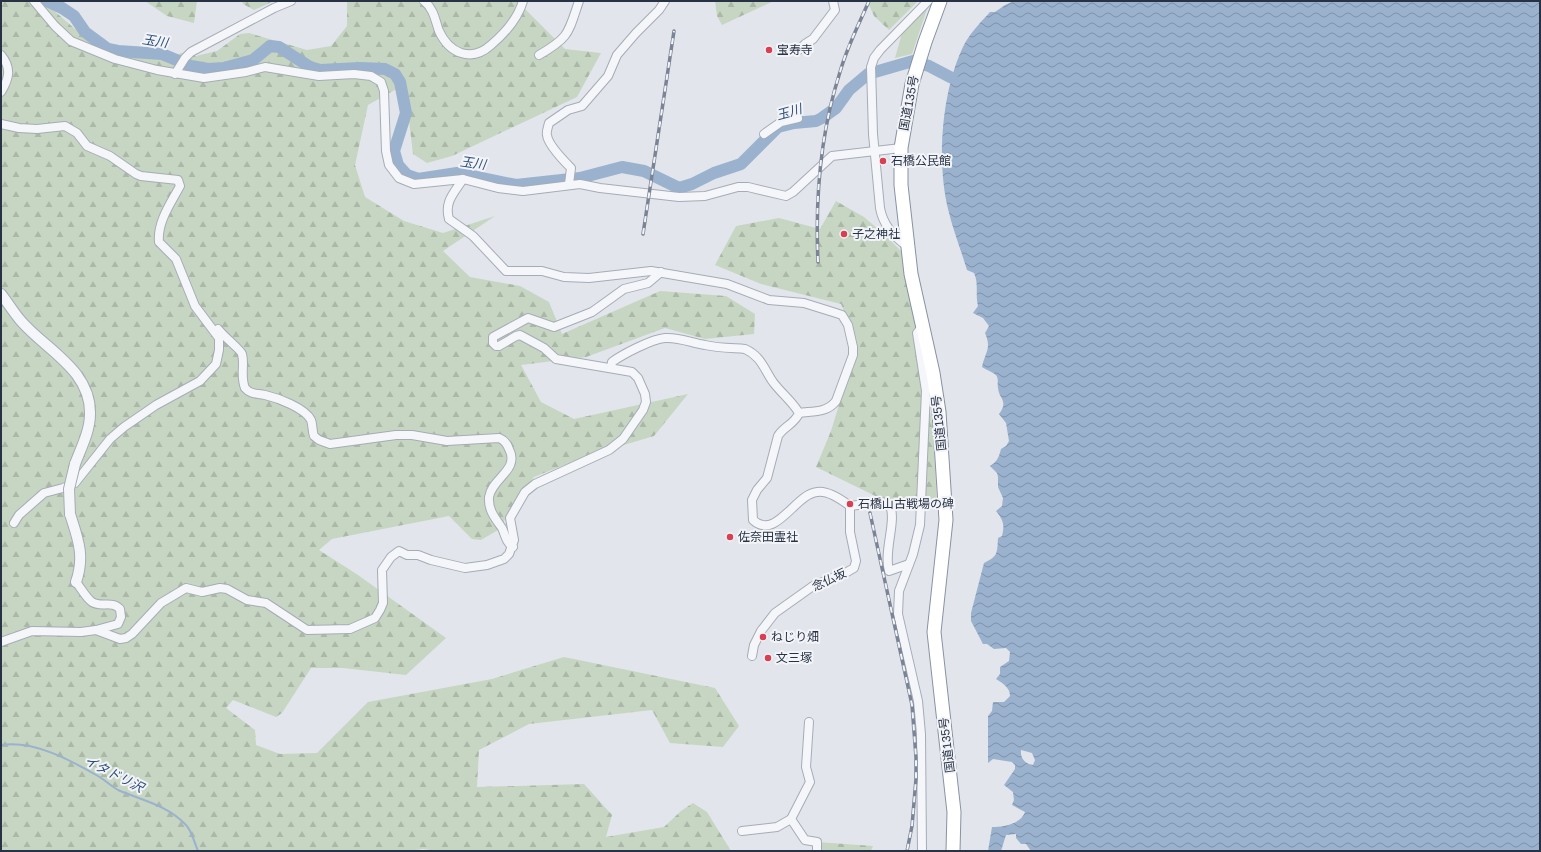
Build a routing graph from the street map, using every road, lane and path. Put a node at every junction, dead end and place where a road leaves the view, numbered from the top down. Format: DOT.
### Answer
graph roads {
  1 [pos="34,1"];
  2 [pos="291,1"];
  3 [pos="424,1"];
  4 [pos="523,1"];
  5 [pos="579,1"];
  6 [pos="665,1"];
  7 [pos="833,1"];
  8 [pos="928,1"];
  9 [pos="940,1"];
  10 [pos="799,50"];
  11 [pos="1,55"];
  12 [pos="539,55"];
  13 [pos="177,71"];
  14 [pos="1,92"];
  15 [pos="798,118"];
  16 [pos="1,124"];
  17 [pos="764,134"];
  18 [pos="902,145"];
  19 [pos="875,152"];
  20 [pos="463,179"];
  21 [pos="569,184"];
  22 [pos="907,246"];
  23 [pos="661,272"];
  24 [pos="1,294"];
  25 [pos="212,327"];
  26 [pos="921,328"];
  27 [pos="611,368"];
  28 [pos="799,413"];
  29 [pos="850,506"];
  30 [pos="14,523"];
  31 [pos="512,547"];
  32 [pos="908,564"];
  33 [pos="76,582"];
  34 [pos="96,630"];
  35 [pos="1,642"];
  36 [pos="752,656"];
  37 [pos="809,722"];
  38 [pos="790,819"];
  39 [pos="742,831"];
  40 [pos="817,851"];
  41 [pos="922,851"];
  42 [pos="953,851"];
  1 -- 13 [label="street"];
  2 -- 13 [label="street"];
  3 -- 4 [label="street"];
  5 -- 12 [label="street"];
  6 -- 21 [label="street"];
  7 -- 10 [label="street"];
  8 -- 19 [label="street"];
  9 -- 18 [label="highway, 国道135号"];
  11 -- 14 [label="street"];
  13 -- 20 [label="street"];
  15 -- 17 [label="street"];
  16 -- 25 [label="street"];
  18 -- 19 [label="street"];
  18 -- 22 [label="highway, 国道135号"];
  19 -- 21 [label="street"];
  19 -- 22 [label="street"];
  20 -- 21 [label="street"];
  20 -- 23 [label="street"];
  22 -- 26 [label="highway, 国道135号"];
  23 -- 27 [label="street"];
  23 -- 28 [label="street"];
  24 -- 33 [label="street, bridge"];
  25 -- 30 [label="street"];
  25 -- 31 [label="street"];
  26 -- 32 [label="street"];
  26 -- 42 [label="highway, 国道135号"];
  27 -- 28 [label="street"];
  27 -- 31 [label="street"];
  28 -- 29 [label="street"];
  29 -- 32 [label="street"];
  29 -- 36 [label="street, 念仏坂"];
  31 -- 34 [label="street"];
  32 -- 41 [label="street"];
  33 -- 34 [label="street"];
  34 -- 35 [label="street"];
  37 -- 38 [label="street"];
  38 -- 39 [label="street"];
  38 -- 40 [label="street"];
}
